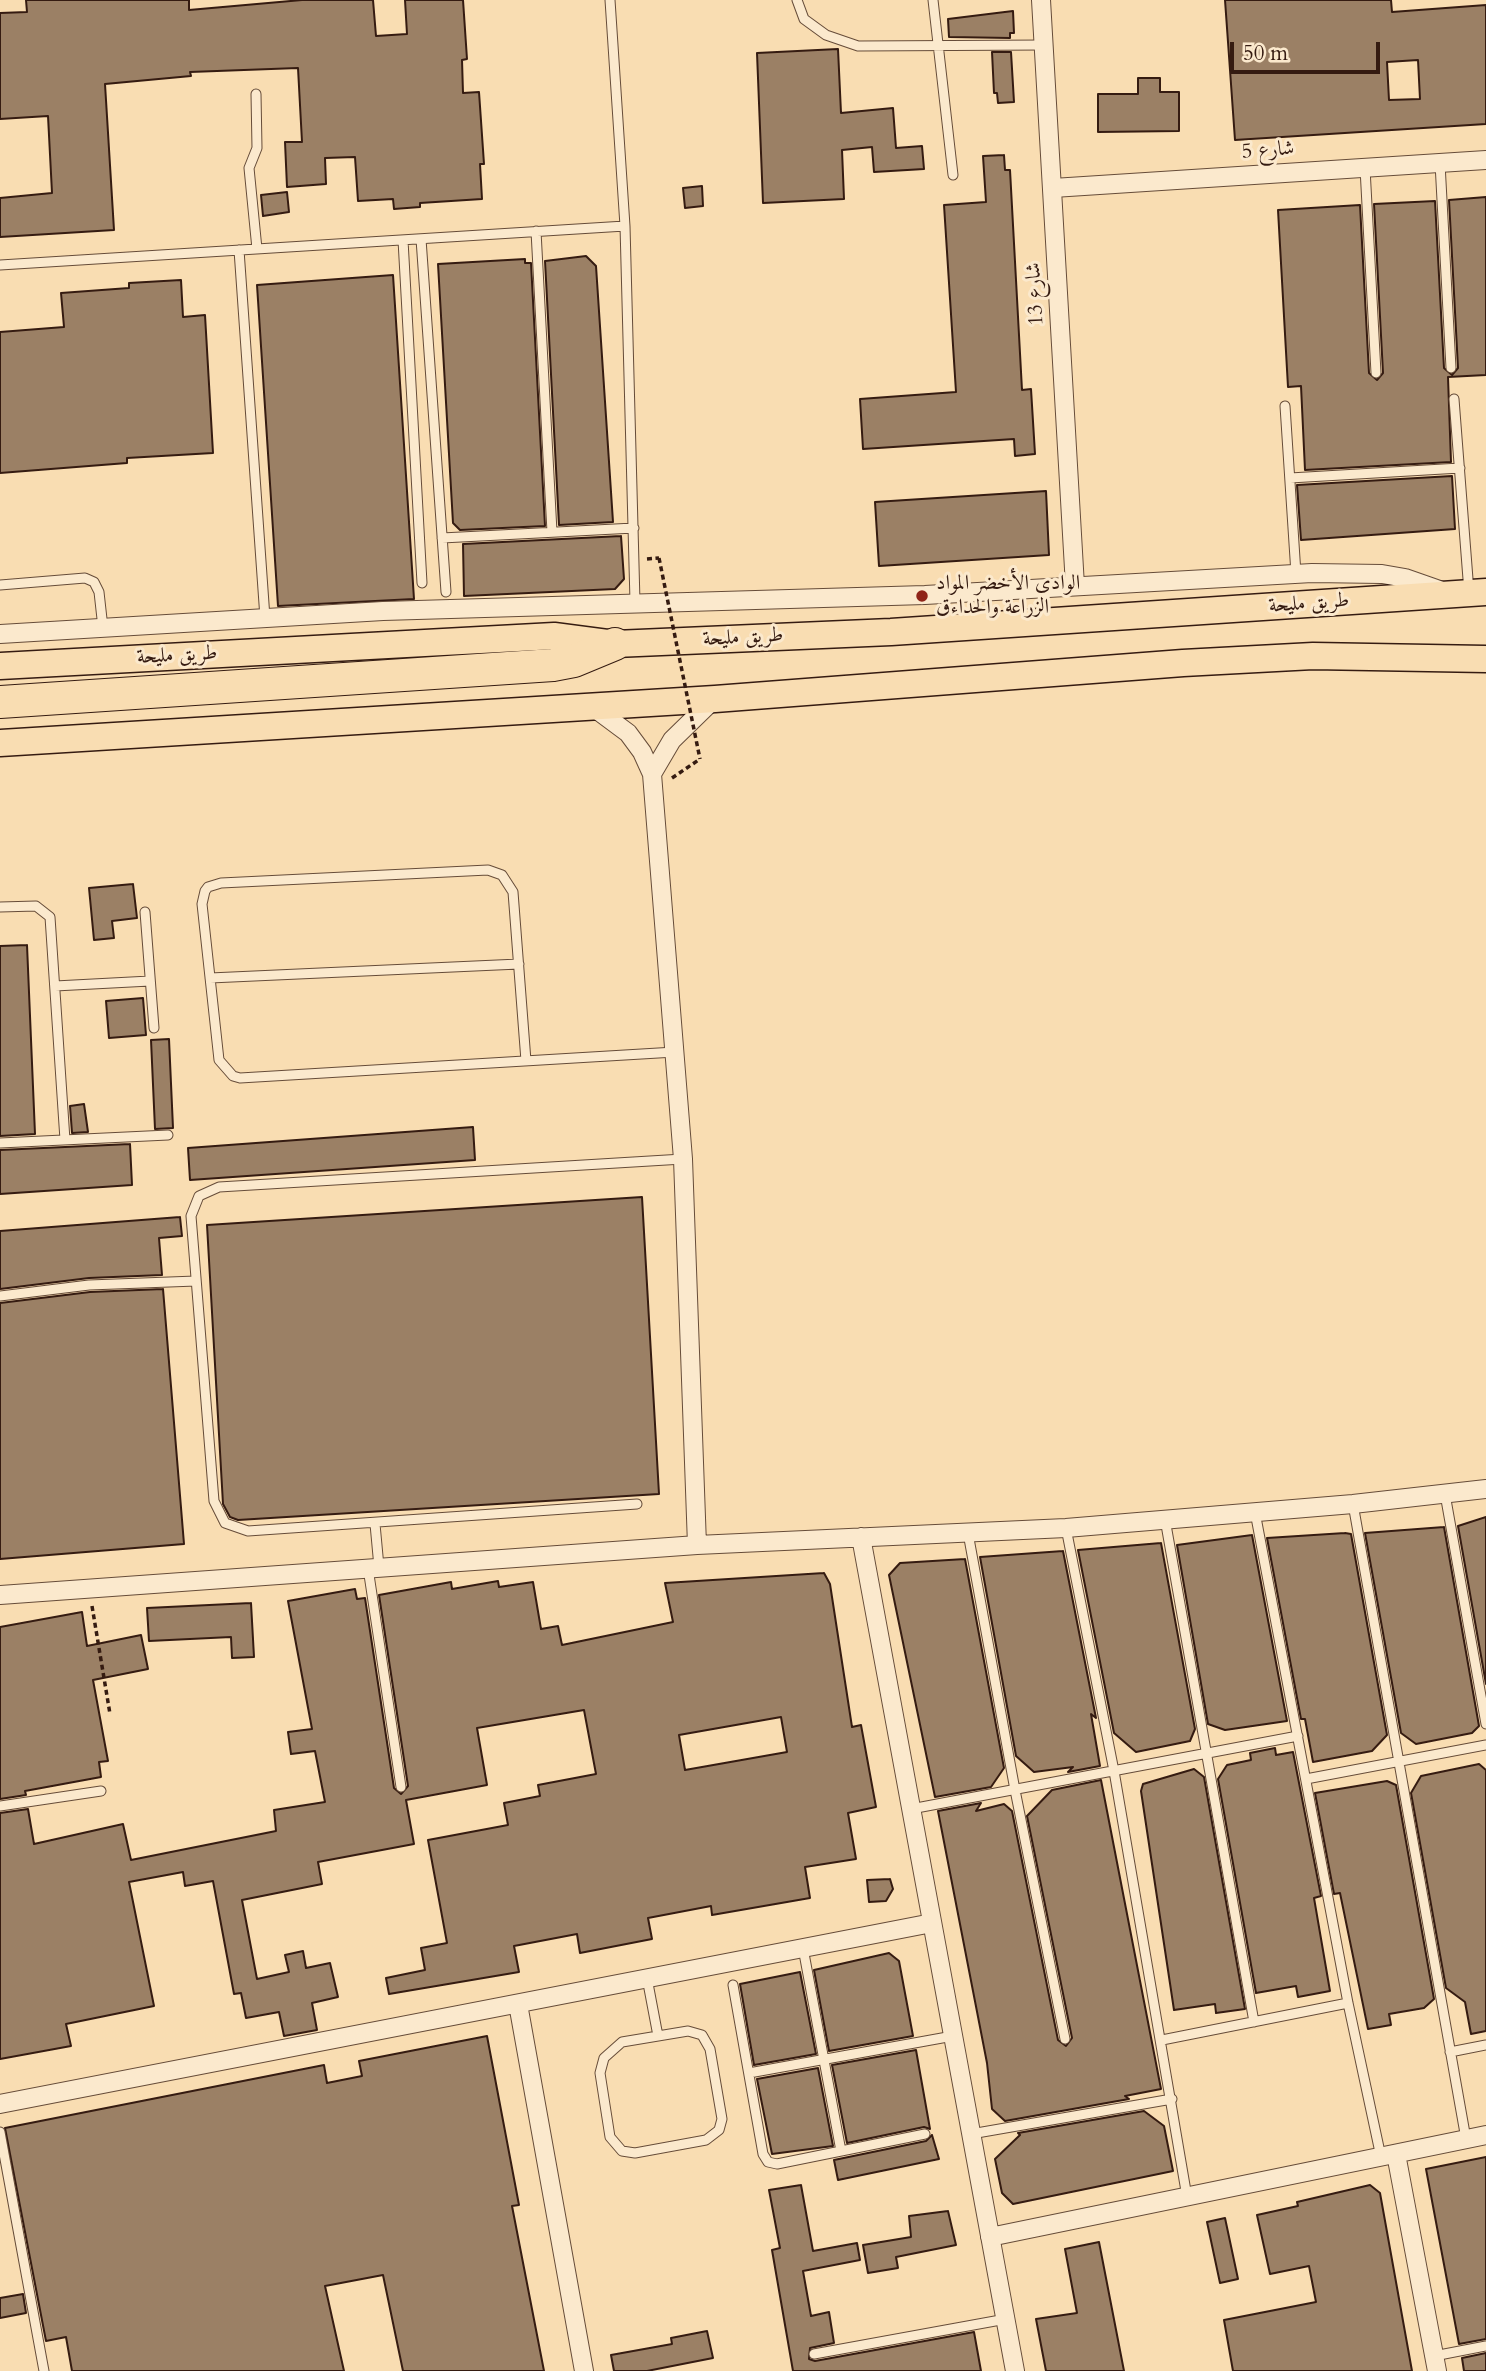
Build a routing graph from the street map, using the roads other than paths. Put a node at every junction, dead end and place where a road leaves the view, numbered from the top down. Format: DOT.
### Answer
graph roads {
  1 [pos="610,0"];
  2 [pos="797,0"];
  3 [pos="933,0"];
  4 [pos="1041,0"];
  5 [pos="1044,45"];
  6 [pos="938,46"];
  7 [pos="256,94"];
  8 [pos="1486,160"];
  9 [pos="1440,163"];
  10 [pos="1364,168"];
  11 [pos="953,174"];
  12 [pos="1053,188"];
  13 [pos="625,226"];
  14 [pos="536,231"];
  15 [pos="421,239"];
  16 [pos="403,240"];
  17 [pos="257,249"];
  18 [pos="239,250"];
  19 [pos="0,265"];
  20 [pos="1451,368"];
  21 [pos="1376,373"];
  22 [pos="1454,398"];
  23 [pos="1285,406"];
  24 [pos="1460,468"];
  25 [pos="1290,478"];
  26 [pos="634,528"];
  27 [pos="552,532"];
  28 [pos="443,538"];
  29 [pos="1296,574"];
  30 [pos="422,583"];
  31 [pos="0,585"];
  32 [pos="1075,586"];
  33 [pos="446,592"];
  34 [pos="1469,594"];
  35 [pos="635,602"];
  36 [pos="265,618"];
  37 [pos="103,628"];
  38 [pos="0,634"];
  39 [pos="615,644"];
  40 [pos="1486,659"];
  41 [pos="0,666"];
  42 [pos="715,699"];
  43 [pos="0,702"];
  44 [pos="591,705"];
  45 [pos="0,743"];
  46 [pos="653,783"];
  47 [pos="0,907"];
  48 [pos="145,912"];
  49 [pos="519,964"];
  50 [pos="210,978"];
  51 [pos="150,981"];
  52 [pos="55,986"];
  53 [pos="153,1028"];
  54 [pos="675,1052"];
  55 [pos="526,1060"];
  56 [pos="168,1135"];
  57 [pos="65,1140"];
  58 [pos="0,1143"];
  59 [pos="682,1159"];
  60 [pos="196,1281"];
  61 [pos="0,1296"];
  62 [pos="1486,1489"];
  63 [pos="1445,1494"];
  64 [pos="636,1504"];
  65 [pos="1353,1504"];
  66 [pos="1255,1512"];
  67 [pos="1165,1520"];
  68 [pos="376,1524"];
  69 [pos="1066,1528"];
  70 [pos="968,1533"];
  71 [pos="861,1537"];
  72 [pos="697,1545"];
  73 [pos="374,1568"];
  74 [pos="0,1595"];
  75 [pos="1486,1724"];
  76 [pos="1297,1736"];
  77 [pos="1486,1745"];
  78 [pos="1206,1753"];
  79 [pos="1397,1762"];
  80 [pos="1114,1771"];
  81 [pos="1306,1779"];
  82 [pos="401,1787"];
  83 [pos="1015,1790"];
  84 [pos="101,1791"];
  85 [pos="0,1806"];
  86 [pos="911,1810"];
  87 [pos="932,1923"];
  88 [pos="803,1948"];
  89 [pos="647,1978"];
  90 [pos="733,1985"];
  91 [pos="1348,2003"];
  92 [pos="518,2004"];
  93 [pos="1254,2022"];
  94 [pos="657,2036"];
  95 [pos="953,2036"];
  96 [pos="1065,2039"];
  97 [pos="1162,2040"];
  98 [pos="1486,2045"];
  99 [pos="1450,2052"];
  100 [pos="824,2060"];
  101 [pos="749,2073"];
  102 [pos="1172,2099"];
  103 [pos="0,2104"];
  104 [pos="0,2132"];
  105 [pos="925,2134"];
  106 [pos="971,2134"];
  107 [pos="1486,2135"];
  108 [pos="1466,2139"];
  109 [pos="841,2151"];
  110 [pos="1389,2155"];
  111 [pos="1187,2197"];
  112 [pos="990,2237"];
  113 [pos="1006,2319"];
  114 [pos="1486,2346"];
  115 [pos="814,2354"];
  116 [pos="1436,2364"];
  117 [pos="44,2371"];
  118 [pos="584,2371"];
  119 [pos="1015,2371"];
  1 -- 13 [label="lane"];
  2 -- 6 [label="lane"];
  3 -- 6 [label="lane"];
  4 -- 5 [label="street, شارع 13"];
  5 -- 6 [label="lane"];
  5 -- 12 [label="street, شارع 13"];
  6 -- 11 [label="lane"];
  7 -- 17 [label="lane"];
  8 -- 9 [label="street, شارع 5"];
  9 -- 10 [label="street, شارع 5"];
  9 -- 20 [label="lane"];
  10 -- 12 [label="street, شارع 5"];
  10 -- 21 [label="lane"];
  12 -- 32 [label="street, شارع 13"];
  13 -- 14 [label="lane"];
  13 -- 26 [label="lane"];
  14 -- 15 [label="lane"];
  14 -- 27 [label="lane"];
  15 -- 16 [label="lane"];
  15 -- 28 [label="lane"];
  16 -- 17 [label="lane"];
  16 -- 30 [label="lane"];
  17 -- 18 [label="lane"];
  18 -- 19 [label="lane"];
  18 -- 36 [label="lane"];
  22 -- 24 [label="lane"];
  23 -- 25 [label="lane"];
  24 -- 25 [label="lane"];
  24 -- 34 [label="lane"];
  25 -- 29 [label="lane"];
  26 -- 27 [label="lane"];
  26 -- 35 [label="lane"];
  27 -- 28 [label="lane"];
  28 -- 33 [label="lane"];
  29 -- 32 [label="street"];
  29 -- 34 [label="street"];
  31 -- 37 [label="lane"];
  32 -- 35 [label="street"];
  34 -- 39 [label="main road, طريق مليحة"];
  35 -- 36 [label="street"];
  36 -- 37 [label="street"];
  37 -- 38 [label="street"];
  39 -- 41 [label="main road, طريق مليحة"];
  39 -- 43 [label="highway"];
  40 -- 42 [label="main road"];
  42 -- 44 [label="main road"];
  42 -- 46 [label="street"];
  44 -- 45 [label="main road"];
  44 -- 46 [label="street"];
  46 -- 54 [label="street"];
  47 -- 52 [label="lane"];
  48 -- 51 [label="lane"];
  49 -- 50 [label="lane"];
  49 -- 50 [label="lane"];
  49 -- 55 [label="lane"];
  50 -- 55 [label="lane"];
  51 -- 52 [label="lane"];
  51 -- 53 [label="lane"];
  52 -- 57 [label="lane"];
  54 -- 55 [label="lane"];
  54 -- 59 [label="street"];
  56 -- 57 [label="lane"];
  57 -- 58 [label="lane"];
  59 -- 60 [label="lane"];
  59 -- 72 [label="street"];
  60 -- 61 [label="lane"];
  60 -- 68 [label="lane"];
  62 -- 63 [label="street"];
  63 -- 65 [label="street"];
  63 -- 75 [label="lane"];
  64 -- 68 [label="lane"];
  65 -- 66 [label="street"];
  65 -- 79 [label="lane"];
  66 -- 67 [label="street"];
  66 -- 76 [label="lane"];
  67 -- 69 [label="street"];
  67 -- 78 [label="lane"];
  68 -- 73 [label="lane"];
  69 -- 70 [label="street"];
  69 -- 80 [label="lane"];
  70 -- 71 [label="street"];
  70 -- 83 [label="lane"];
  71 -- 72 [label="street"];
  71 -- 86 [label="street"];
  72 -- 73 [label="street"];
  73 -- 74 [label="street"];
  73 -- 82 [label="lane"];
  76 -- 78 [label="lane"];
  76 -- 81 [label="lane"];
  77 -- 79 [label="lane"];
  78 -- 80 [label="lane"];
  78 -- 93 [label="lane"];
  79 -- 81 [label="lane"];
  79 -- 99 [label="lane"];
  80 -- 83 [label="lane"];
  80 -- 97 [label="lane"];
  81 -- 91 [label="lane"];
  83 -- 86 [label="lane"];
  83 -- 96 [label="lane"];
  84 -- 85 [label="lane"];
  86 -- 87 [label="street"];
  87 -- 88 [label="street"];
  87 -- 95 [label="street"];
  88 -- 89 [label="street"];
  88 -- 100 [label="lane"];
  89 -- 92 [label="street"];
  89 -- 94 [label="lane"];
  90 -- 101 [label="lane"];
  91 -- 93 [label="lane"];
  91 -- 110 [label="lane"];
  92 -- 103 [label="street"];
  92 -- 118 [label="street"];
  93 -- 97 [label="lane"];
  94 -- 94 [label="lane"];
  95 -- 100 [label="lane"];
  95 -- 106 [label="street"];
  97 -- 102 [label="lane"];
  98 -- 99 [label="lane"];
  99 -- 108 [label="lane"];
  100 -- 101 [label="lane"];
  100 -- 109 [label="lane"];
  101 -- 109 [label="lane"];
  102 -- 106 [label="lane"];
  102 -- 111 [label="lane"];
  104 -- 117 [label="lane"];
  105 -- 109 [label="lane"];
  106 -- 112 [label="street"];
  107 -- 108 [label="street"];
  108 -- 110 [label="street"];
  110 -- 111 [label="street"];
  110 -- 116 [label="street"];
  111 -- 112 [label="street"];
  112 -- 113 [label="street"];
  113 -- 115 [label="lane"];
  113 -- 119 [label="street"];
  114 -- 116 [label="lane"];
}
